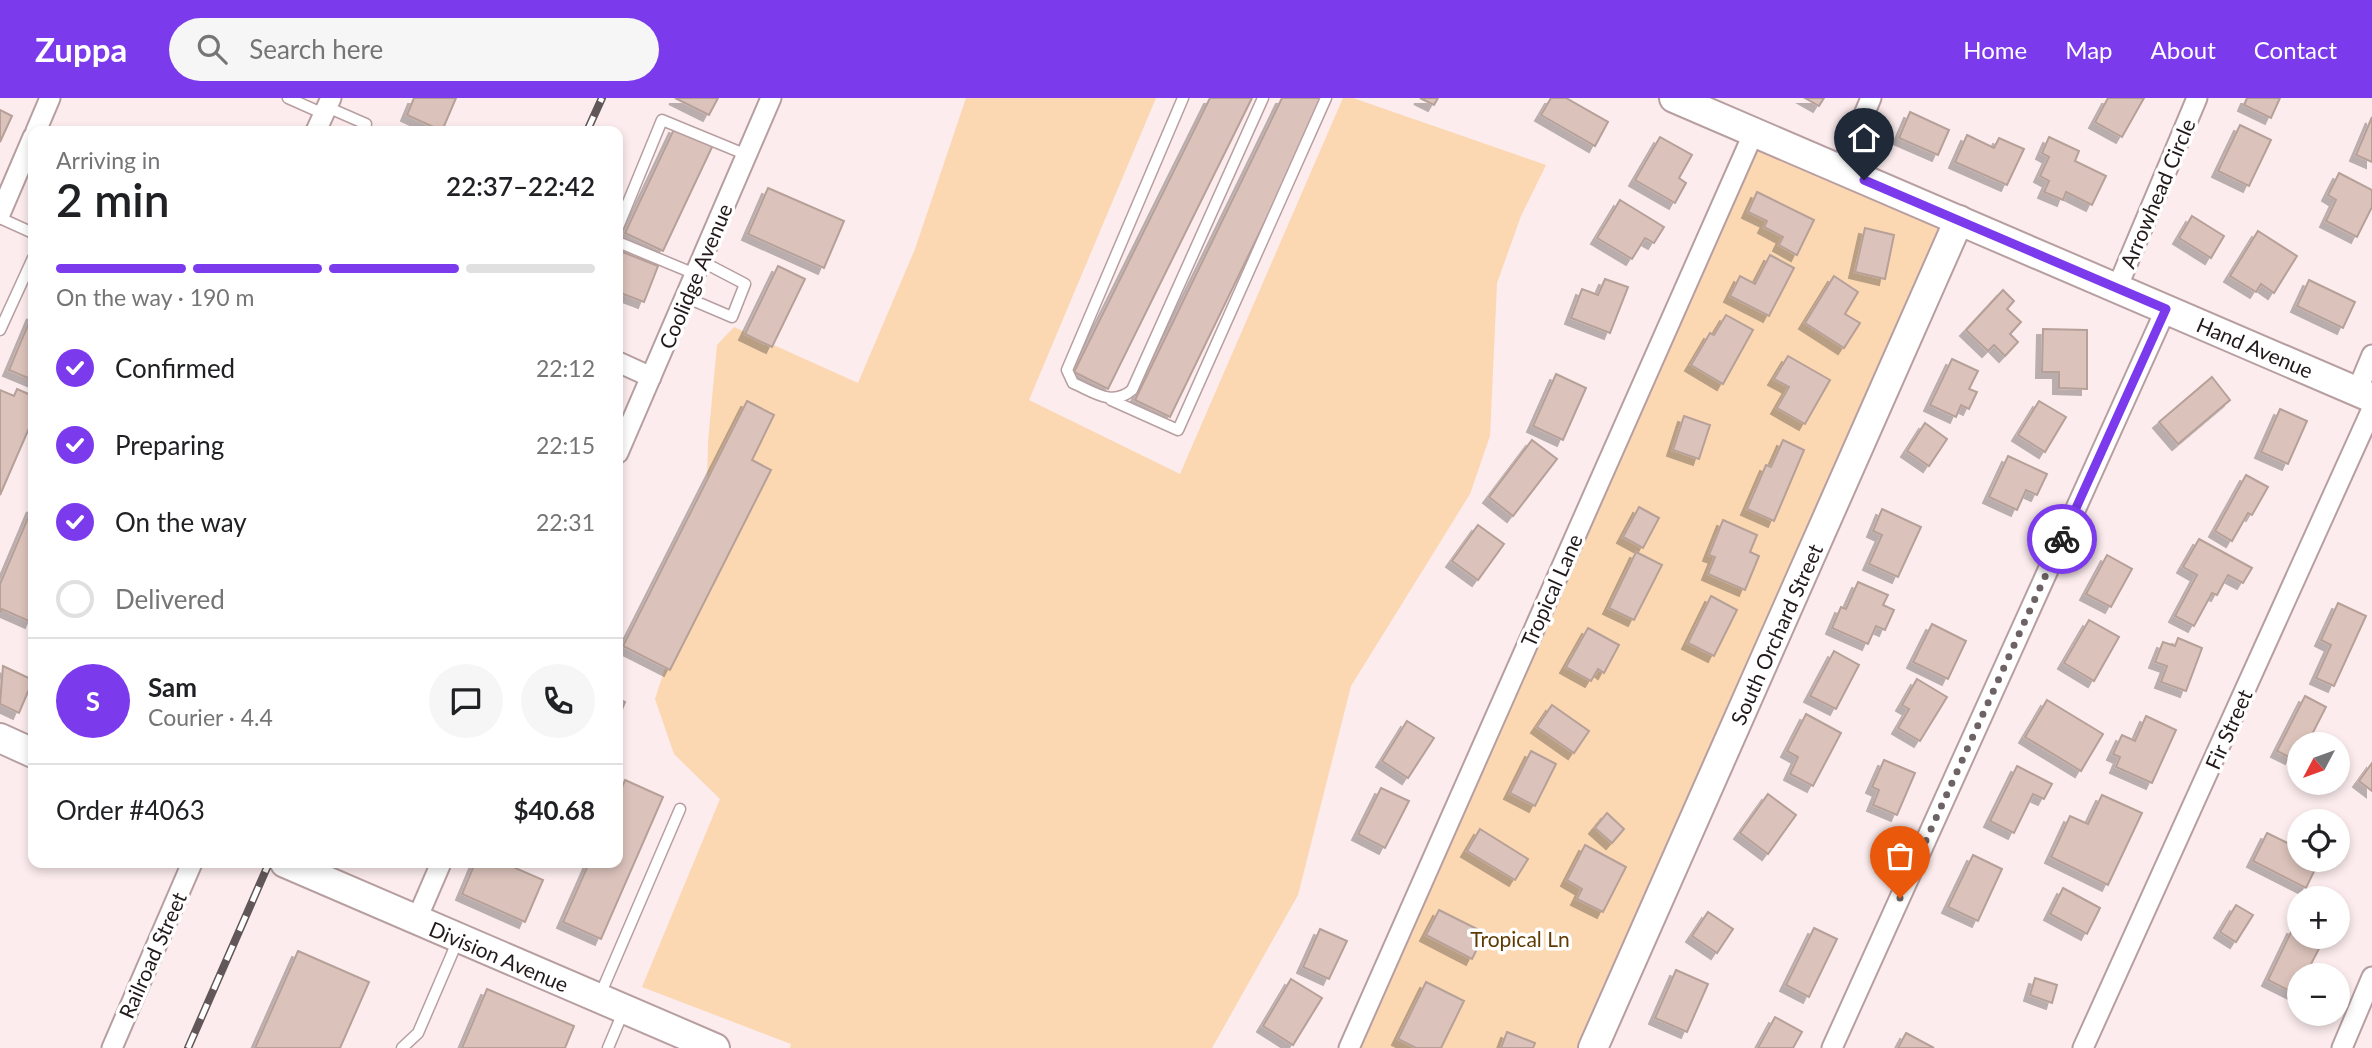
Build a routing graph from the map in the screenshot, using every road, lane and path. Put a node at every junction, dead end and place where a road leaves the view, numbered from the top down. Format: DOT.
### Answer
graph roads {
  1 [pos="50,98"];
  2 [pos="288,98"];
  3 [pos="771,98"];
  4 [pos="1183,98"];
  5 [pos="1263,98"];
  6 [pos="1326,98"];
  7 [pos="1674,98"];
  8 [pos="1871,98"];
  9 [pos="2197,98"];
  10 [pos="324,113"];
  11 [pos="38,126"];
  12 [pos="365,126"];
  13 [pos="1754,132"];
  14 [pos="28,149"];
  15 [pos="747,155"];
  16 [pos="1841,169"];
  17 [pos="623,215"];
  18 [pos="0,216"];
  19 [pos="1959,220"];
  20 [pos="28,230"];
  21 [pos="623,244"];
  22 [pos="698,268"];
  23 [pos="28,269"];
  24 [pos="2117,288"];
  25 [pos="685,297"];
  26 [pos="2166,309"];
  27 [pos="0,330"];
  28 [pos="2372,355"];
  29 [pos="623,364"];
  30 [pos="651,377"];
  31 [pos="2367,399"];
  32 [pos="1111,400"];
  33 [pos="623,441"];
  34 [pos="0,738"];
  35 [pos="28,751"];
  36 [pos="680,809"];
  37 [pos="190,868"];
  38 [pos="439,868"];
  39 [pos="316,869"];
  40 [pos="416,921"];
  41 [pos="459,939"];
  42 [pos="2372,977"];
  43 [pos="599,998"];
  44 [pos="624,1010"];
  45 [pos="112,1048"];
  46 [pos="402,1048"];
  47 [pos="608,1048"];
  48 [pos="715,1048"];
  49 [pos="1349,1048"];
  50 [pos="1593,1048"];
  51 [pos="1832,1048"];
  52 [pos="2083,1048"];
  53 [pos="2342,1048"];
  1 -- 11 [label="street"];
  2 -- 10 [label="lane"];
  3 -- 15 [label="street, Coolidge Avenue"];
  4 -- 32 [label="lane"];
  5 -- 32 [label="lane"];
  6 -- 32 [label="lane"];
  7 -- 13 [label="street, Hand Avenue"];
  8 -- 16 [label="street"];
  9 -- 24 [label="street, Arrowhead Circle"];
  10 -- 12 [label="lane"];
  13 -- 16 [label="street, Hand Avenue"];
  13 -- 49 [label="street, Tropical Lane"];
  14 -- 18 [label="street"];
  15 -- 17 [label="lane"];
  15 -- 22 [label="street, Coolidge Avenue"];
  16 -- 19 [label="street, Hand Avenue"];
  18 -- 20 [label="lane"];
  19 -- 24 [label="street, Hand Avenue"];
  19 -- 50 [label="street, South Orchard Street"];
  21 -- 22 [label="lane"];
  22 -- 25 [label="street, Coolidge Avenue"];
  22 -- 25 [label="lane"];
  23 -- 27 [label="lane"];
  24 -- 26 [label="street, Hand Avenue"];
  25 -- 30 [label="street, Coolidge Avenue"];
  26 -- 31 [label="street, Hand Avenue"];
  26 -- 51 [label="street"];
  28 -- 31 [label="street, Fir Street"];
  29 -- 30 [label="street"];
  30 -- 33 [label="street, Coolidge Avenue"];
  31 -- 52 [label="street, Fir Street"];
  34 -- 35 [label="street"];
  36 -- 43 [label="lane"];
  37 -- 45 [label="street, Railroad Street"];
  38 -- 40 [label="street"];
  39 -- 40 [label="street, Division Avenue"];
  40 -- 41 [label="street, Division Avenue"];
  41 -- 43 [label="street, Division Avenue"];
  41 -- 46 [label="lane"];
  42 -- 53 [label="street"];
  43 -- 44 [label="street, Division Avenue"];
  44 -- 47 [label="lane"];
  44 -- 48 [label="street, Division Avenue"];
}
